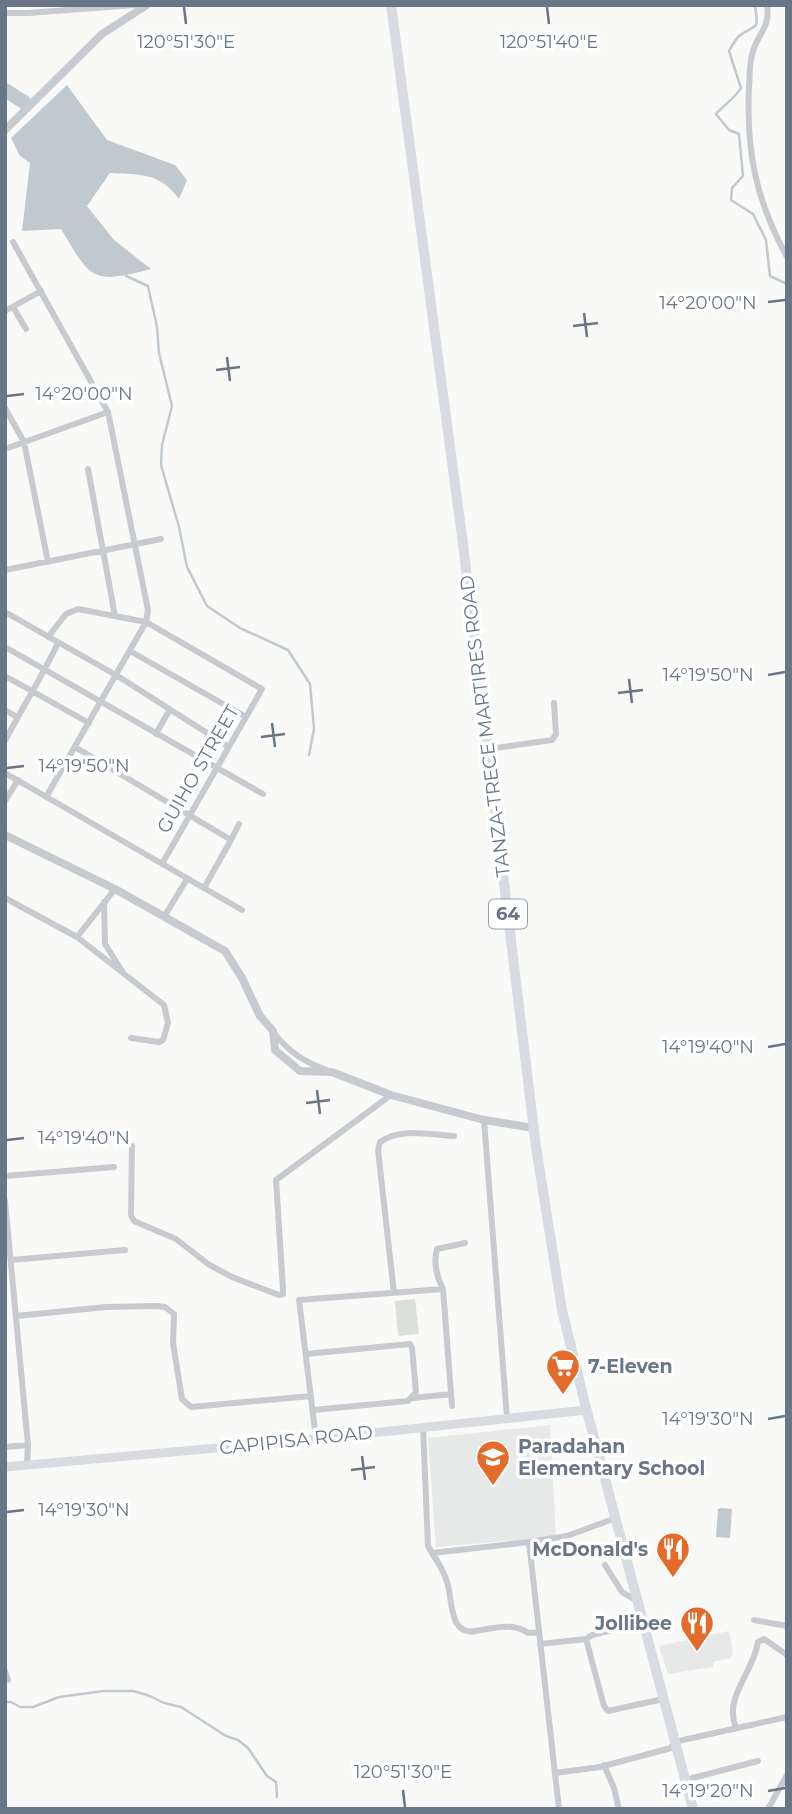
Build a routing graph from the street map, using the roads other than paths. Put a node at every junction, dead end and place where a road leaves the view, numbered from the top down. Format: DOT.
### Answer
graph roads {
  1 [pos="135,5"];
  2 [pos="147,5"];
  3 [pos="391,5"];
  4 [pos="767,5"];
  5 [pos="5,13"];
  6 [pos="5,130"];
  7 [pos="13,242"];
  8 [pos="787,257"];
  9 [pos="41,291"];
  10 [pos="13,307"];
  11 [pos="5,311"];
  12 [pos="26,329"];
  13 [pos="5,408"];
  14 [pos="108,412"];
  15 [pos="24,442"];
  16 [pos="5,449"];
  17 [pos="88,469"];
  18 [pos="161,539"];
  19 [pos="135,545"];
  20 [pos="104,551"];
  21 [pos="48,562"];
  22 [pos="5,570"];
  23 [pos="5,612"];
  24 [pos="115,616"];
  25 [pos="146,622"];
  26 [pos="48,637"];
  27 [pos="58,643"];
  28 [pos="5,647"];
  29 [pos="130,651"];
  30 [pos="46,669"];
  31 [pos="116,675"];
  32 [pos="5,676"];
  33 [pos="34,692"];
  34 [pos="100,702"];
  35 [pos="554,703"];
  36 [pos="170,709"];
  37 [pos="5,710"];
  38 [pos="17,717"];
  39 [pos="246,717"];
  40 [pos="89,723"];
  41 [pos="156,734"];
  42 [pos="5,741"];
  43 [pos="75,747"];
  44 [pos="229,747"];
  45 [pos="488,749"];
  46 [pos="216,768"];
  47 [pos="5,774"];
  48 [pos="18,780"];
  49 [pos="263,794"];
  50 [pos="46,797"];
  51 [pos="5,801"];
  52 [pos="189,816"];
  53 [pos="239,824"];
  54 [pos="5,835"];
  55 [pos="231,840"];
  56 [pos="162,864"];
  57 [pos="187,879"];
  58 [pos="204,888"];
  59 [pos="115,889"];
  60 [pos="5,898"];
  61 [pos="104,902"];
  62 [pos="242,910"];
  63 [pos="164,917"];
  64 [pos="77,937"];
  65 [pos="124,976"];
  66 [pos="131,1038"];
  67 [pos="391,1094"];
  68 [pos="484,1120"];
  69 [pos="534,1128"];
  70 [pos="454,1136"];
  71 [pos="132,1146"];
  72 [pos="114,1167"];
  73 [pos="5,1176"];
  74 [pos="5,1201"];
  75 [pos="465,1243"];
  76 [pos="125,1250"];
  77 [pos="10,1260"];
  78 [pos="443,1289"];
  79 [pos="394,1293"];
  80 [pos="16,1316"];
  81 [pos="306,1354"];
  82 [pos="451,1394"];
  83 [pos="311,1396"];
  84 [pos="414,1398"];
  85 [pos="452,1406"];
  86 [pos="313,1410"];
  87 [pos="586,1410"];
  88 [pos="507,1418"];
  89 [pos="423,1427"];
  90 [pos="316,1439"];
  91 [pos="27,1446"];
  92 [pos="5,1447"];
  93 [pos="27,1466"];
  94 [pos="5,1467"];
  95 [pos="615,1518"];
  96 [pos="529,1542"];
  97 [pos="432,1553"];
  98 [pos="605,1565"];
  99 [pos="639,1602"];
  100 [pos="754,1620"];
  101 [pos="644,1622"];
  102 [pos="787,1626"];
  103 [pos="539,1632"];
  104 [pos="586,1639"];
  105 [pos="540,1644"];
  106 [pos="787,1655"];
  107 [pos="5,1671"];
  108 [pos="5,1680"];
  109 [pos="663,1699"];
  110 [pos="787,1717"];
  111 [pos="736,1728"];
  112 [pos="674,1742"];
  113 [pos="758,1760"];
  114 [pos="604,1765"];
  115 [pos="555,1773"];
  116 [pos="787,1775"];
  117 [pos="685,1780"];
  118 [pos="559,1809"];
  119 [pos="619,1809"];
  120 [pos="693,1809"];
  121 [pos="768,1809"];
  1 -- 5 [label="street"];
  2 -- 6 [label="street"];
  3 -- 45 [label="main road, TANZA-TRECE MARTIRES ROAD / 64"];
  4 -- 8 [label="street"];
  7 -- 9 [label="street"];
  9 -- 10 [label="street"];
  9 -- 14 [label="street"];
  10 -- 11 [label="street"];
  10 -- 12 [label="street"];
  13 -- 15 [label="street"];
  14 -- 15 [label="street"];
  14 -- 19 [label="street"];
  15 -- 16 [label="street"];
  15 -- 21 [label="street"];
  17 -- 20 [label="street"];
  18 -- 19 [label="street"];
  19 -- 20 [label="street"];
  19 -- 25 [label="street"];
  20 -- 21 [label="street"];
  20 -- 24 [label="street"];
  21 -- 22 [label="street"];
  23 -- 26 [label="street"];
  24 -- 25 [label="street"];
  24 -- 26 [label="street"];
  25 -- 29 [label="street"];
  25 -- 39 [label="street, GUIHO STREET"];
  26 -- 27 [label="street"];
  27 -- 30 [label="street"];
  27 -- 31 [label="street"];
  28 -- 30 [label="street"];
  29 -- 31 [label="street"];
  29 -- 39 [label="street"];
  30 -- 33 [label="street"];
  30 -- 34 [label="street"];
  31 -- 34 [label="street"];
  31 -- 36 [label="street"];
  32 -- 33 [label="street"];
  33 -- 38 [label="street"];
  33 -- 40 [label="street"];
  34 -- 40 [label="street"];
  34 -- 41 [label="street"];
  35 -- 45 [label="street"];
  36 -- 41 [label="street"];
  36 -- 44 [label="street"];
  37 -- 38 [label="street"];
  38 -- 42 [label="street"];
  39 -- 44 [label="street, GUIHO STREET"];
  40 -- 43 [label="street"];
  41 -- 46 [label="street"];
  43 -- 50 [label="street"];
  43 -- 52 [label="street"];
  44 -- 46 [label="street, GUIHO STREET"];
  45 -- 69 [label="main road, TANZA-TRECE MARTIRES ROAD / 64"];
  46 -- 49 [label="street"];
  46 -- 52 [label="street, GUIHO STREET"];
  47 -- 48 [label="street"];
  48 -- 50 [label="street"];
  48 -- 51 [label="street"];
  50 -- 56 [label="street"];
  52 -- 55 [label="street"];
  52 -- 56 [label="street, GUIHO STREET"];
  53 -- 55 [label="street"];
  54 -- 59 [label="street"];
  55 -- 58 [label="street"];
  56 -- 57 [label="street"];
  57 -- 58 [label="street"];
  57 -- 63 [label="street"];
  58 -- 62 [label="street"];
  59 -- 61 [label="street"];
  59 -- 63 [label="street"];
  60 -- 64 [label="street"];
  61 -- 64 [label="street"];
  61 -- 65 [label="street"];
  63 -- 67 [label="street"];
  64 -- 65 [label="street"];
  65 -- 66 [label="street"];
  67 -- 68 [label="street"];
  67 -- 71 [label="street"];
  68 -- 69 [label="street"];
  68 -- 88 [label="street"];
  69 -- 87 [label="main road, TANZA-TRECE MARTIRES ROAD / 64"];
  70 -- 79 [label="street"];
  72 -- 73 [label="street"];
  74 -- 77 [label="street"];
  75 -- 78 [label="street"];
  76 -- 77 [label="street"];
  77 -- 80 [label="street"];
  78 -- 79 [label="street"];
  78 -- 82 [label="street"];
  79 -- 81 [label="street"];
  80 -- 83 [label="street"];
  80 -- 91 [label="street"];
  81 -- 83 [label="street"];
  81 -- 84 [label="street"];
  82 -- 84 [label="street"];
  82 -- 85 [label="street"];
  83 -- 86 [label="street"];
  84 -- 86 [label="street"];
  86 -- 90 [label="street"];
  87 -- 88 [label="main road, CAPIPISA ROAD"];
  87 -- 95 [label="main road, TANZA-TRECE MARTIRES ROAD / 64"];
  88 -- 89 [label="main road, CAPIPISA ROAD"];
  89 -- 90 [label="main road, CAPIPISA ROAD"];
  89 -- 97 [label="street"];
  90 -- 93 [label="main road, CAPIPISA ROAD"];
  91 -- 92 [label="street"];
  91 -- 93 [label="street"];
  93 -- 94 [label="main road, CAPIPISA ROAD"];
  95 -- 96 [label="street"];
  95 -- 99 [label="main road, TANZA-TRECE MARTIRES ROAD / 64"];
  96 -- 97 [label="street"];
  96 -- 103 [label="street"];
  97 -- 103 [label="street"];
  98 -- 99 [label="street"];
  99 -- 101 [label="main road, TANZA-TRECE MARTIRES ROAD / 64"];
  100 -- 102 [label="street"];
  101 -- 104 [label="street"];
  101 -- 109 [label="main road, TANZA-TRECE MARTIRES ROAD / 64"];
  103 -- 105 [label="street"];
  104 -- 105 [label="street"];
  104 -- 109 [label="street"];
  105 -- 115 [label="street"];
  106 -- 111 [label="street"];
  107 -- 108 [label="street"];
  109 -- 112 [label="main road, TANZA-TRECE MARTIRES ROAD / 64"];
  110 -- 111 [label="street"];
  111 -- 112 [label="street"];
  112 -- 114 [label="street"];
  112 -- 117 [label="main road, TANZA-TRECE MARTIRES ROAD / 64"];
  113 -- 117 [label="street"];
  114 -- 115 [label="street"];
  114 -- 119 [label="street"];
  115 -- 118 [label="street"];
  116 -- 121 [label="street"];
  117 -- 120 [label="main road, TANZA-TRECE MARTIRES ROAD / 64"];
}
